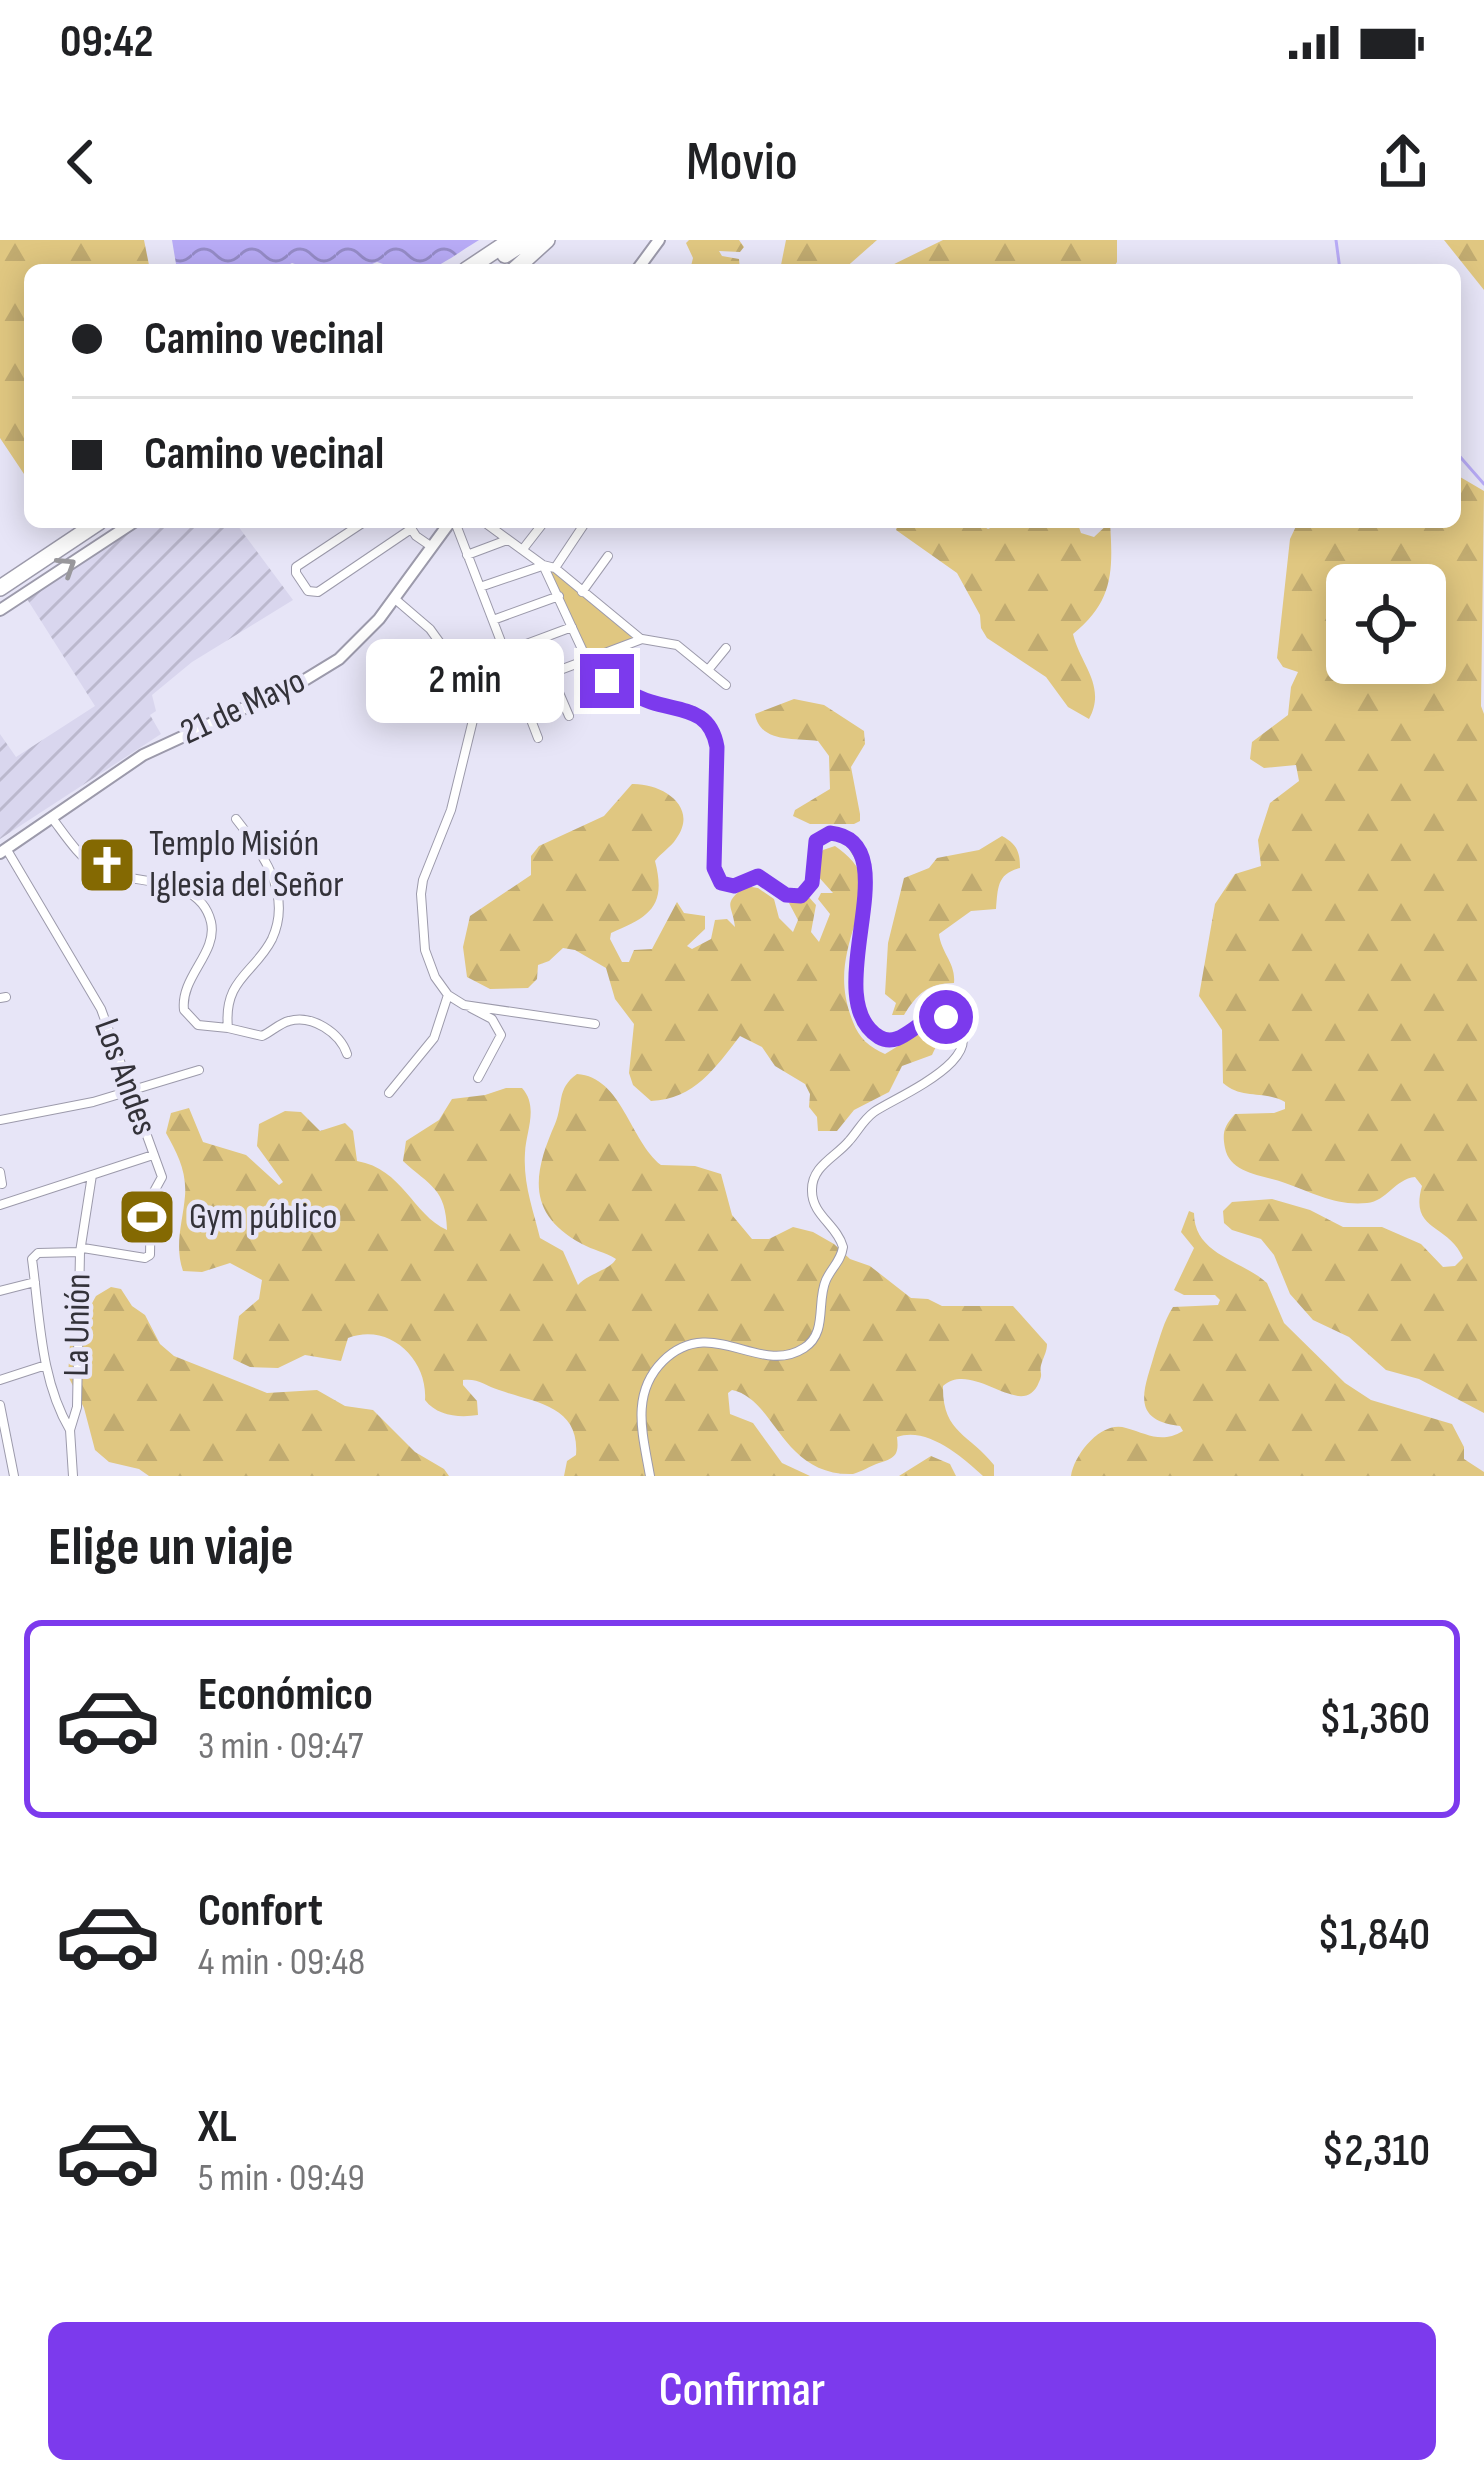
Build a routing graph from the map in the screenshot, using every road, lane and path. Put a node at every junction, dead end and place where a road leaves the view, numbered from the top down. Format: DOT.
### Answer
graph roads {
  1 [pos="511,240"];
  2 [pos="529,240"];
  3 [pos="547,240"];
  4 [pos="475,264"];
  5 [pos="492,264"];
  6 [pos="521,264"];
  7 [pos="72,528"];
  8 [pos="90,528"];
  9 [pos="125,528"];
  10 [pos="355,528"];
  11 [pos="406,528"];
  12 [pos="411,528"];
  13 [pos="447,528"];
  14 [pos="455,528"];
  15 [pos="496,528"];
  16 [pos="539,528"];
  17 [pos="582,528"];
  18 [pos="508,539"];
  19 [pos="432,548"];
  20 [pos="523,549"];
  21 [pos="467,555"];
  22 [pos="608,556"];
  23 [pos="543,566"];
  24 [pos="555,568"];
  25 [pos="0,575"];
  26 [pos="0,587"];
  27 [pos="480,587"];
  28 [pos="582,592"];
  29 [pos="559,596"];
  30 [pos="394,599"];
  31 [pos="0,610"];
  32 [pos="493,620"];
  33 [pos="572,627"];
  34 [pos="642,640"];
  35 [pos="726,647"];
  36 [pos="505,652"];
  37 [pos="587,660"];
  38 [pos="708,670"];
  39 [pos="551,674"];
  40 [pos="726,685"];
  41 [pos="518,686"];
  42 [pos="499,693"];
  43 [pos="569,716"];
  44 [pos="538,739"];
  45 [pos="52,818"];
  46 [pos="236,819"];
  47 [pos="3,852"];
  48 [pos="448,995"];
  49 [pos="464,1005"];
  50 [pos="595,1024"];
  51 [pos="228,1028"];
  52 [pos="347,1054"];
  53 [pos="199,1070"];
  54 [pos="478,1078"];
  55 [pos="131,1091"];
  56 [pos="388,1094"];
  57 [pos="0,1120"];
  58 [pos="153,1155"];
  59 [pos="0,1172"];
  60 [pos="92,1174"];
  61 [pos="2,1184"];
  62 [pos="0,1205"];
  63 [pos="81,1250"];
  64 [pos="35,1282"];
  65 [pos="0,1291"];
  66 [pos="46,1366"];
  67 [pos="0,1380"];
  68 [pos="0,1406"];
  69 [pos="70,1430"];
  70 [pos="14,1476"];
  71 [pos="73,1476"];
  72 [pos="650,1476"];
  1 -- 4 [label="highway"];
  2 -- 5 [label="highway"];
  3 -- 6 [label="highway"];
  7 -- 25 [label="highway"];
  8 -- 26 [label="highway"];
  31 -- 9 [label="street, one-way"];
  10 -- 11 [label="street"];
  12 -- 19 [label="street"];
  13 -- 19 [label="street, 21 de Mayo"];
  14 -- 21 [label="street"];
  15 -- 18 [label="street"];
  16 -- 20 [label="street"];
  17 -- 24 [label="street"];
  18 -- 20 [label="street"];
  18 -- 21 [label="street"];
  19 -- 30 [label="street, 21 de Mayo"];
  20 -- 23 [label="street"];
  21 -- 27 [label="street"];
  22 -- 28 [label="street"];
  23 -- 24 [label="street"];
  23 -- 27 [label="street"];
  23 -- 29 [label="street"];
  24 -- 28 [label="street"];
  27 -- 32 [label="street"];
  28 -- 34 [label="street"];
  29 -- 32 [label="street"];
  29 -- 33 [label="street"];
  30 -- 45 [label="street, 21 de Mayo"];
  30 -- 48 [label="street"];
  32 -- 36 [label="street"];
  33 -- 36 [label="street"];
  33 -- 37 [label="street"];
  34 -- 37 [label="street"];
  34 -- 38 [label="street"];
  35 -- 38 [label="street"];
  36 -- 41 [label="street"];
  37 -- 39 [label="street"];
  37 -- 72 [label="street"];
  38 -- 40 [label="street"];
  39 -- 41 [label="street"];
  39 -- 43 [label="street"];
  41 -- 42 [label="street"];
  41 -- 44 [label="street"];
  45 -- 47 [label="street, 21 de Mayo"];
  45 -- 51 [label="street"];
  46 -- 51 [label="street"];
  47 -- 55 [label="street, Los Andes"];
  48 -- 49 [label="street"];
  48 -- 56 [label="street"];
  49 -- 50 [label="street"];
  49 -- 54 [label="street"];
  51 -- 52 [label="street"];
  53 -- 55 [label="street"];
  55 -- 57 [label="street"];
  55 -- 58 [label="street, Los Andes"];
  58 -- 60 [label="street"];
  58 -- 63 [label="street, Los Andes"];
  59 -- 61 [label="street"];
  60 -- 62 [label="street"];
  60 -- 63 [label="street, La Unión"];
  63 -- 64 [label="street"];
  63 -- 69 [label="street, La Unión"];
  64 -- 65 [label="street"];
  64 -- 66 [label="street"];
  66 -- 67 [label="street"];
  66 -- 69 [label="street"];
  68 -- 70 [label="street"];
  69 -- 71 [label="street, La Unión"];
}
